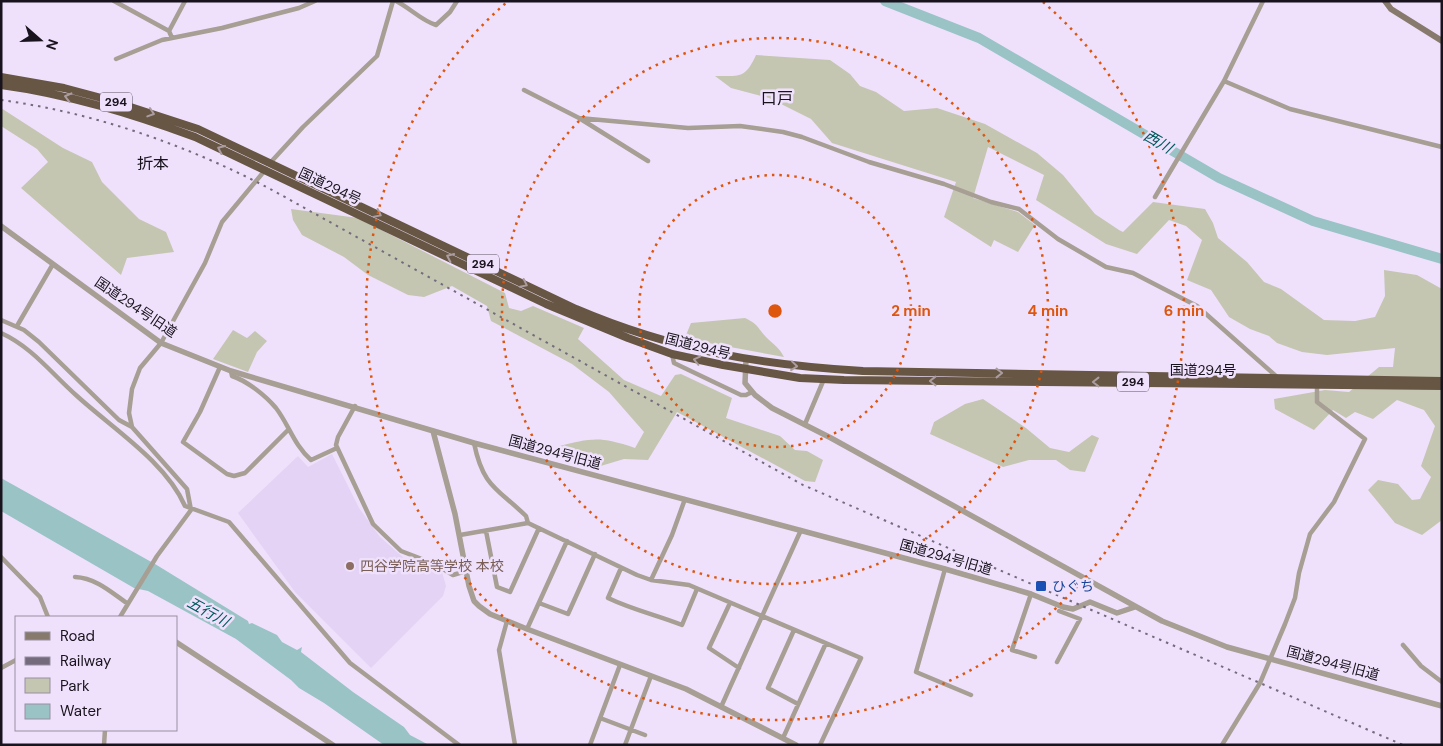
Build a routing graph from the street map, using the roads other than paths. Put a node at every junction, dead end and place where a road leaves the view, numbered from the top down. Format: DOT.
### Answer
graph roads {
  1 [pos="114,1"];
  2 [pos="185,1"];
  3 [pos="315,1"];
  4 [pos="395,1"];
  5 [pos="457,1"];
  6 [pos="1263,1"];
  7 [pos="1384,1"];
  8 [pos="1393,1"];
  9 [pos="1391,9"];
  10 [pos="169,31"];
  11 [pos="172,38"];
  12 [pos="1442,41"];
  13 [pos="116,59"];
  14 [pos="1,77"];
  15 [pos="1224,81"];
  16 [pos="1,85"];
  17 [pos="524,90"];
  18 [pos="579,118"];
  19 [pos="1442,147"];
  20 [pos="648,161"];
  21 [pos="271,162"];
  22 [pos="266,170"];
  23 [pos="1155,197"];
  24 [pos="1,226"];
  25 [pos="53,264"];
  26 [pos="1,320"];
  27 [pos="17,326"];
  28 [pos="1,333"];
  29 [pos="161,343"];
  30 [pos="672,354"];
  31 [pos="746,360"];
  32 [pos="220,367"];
  33 [pos="744,369"];
  34 [pos="231,371"];
  35 [pos="1277,377"];
  36 [pos="824,379"];
  37 [pos="1442,381"];
  38 [pos="1317,384"];
  39 [pos="1442,386"];
  40 [pos="752,392"];
  41 [pos="355,406"];
  42 [pos="805,424"];
  43 [pos="132,427"];
  44 [pos="288,430"];
  45 [pos="433,432"];
  46 [pos="474,443"];
  47 [pos="337,448"];
  48 [pos="685,499"];
  49 [pos="191,510"];
  50 [pos="528,523"];
  51 [pos="539,528"];
  52 [pos="801,530"];
  53 [pos="486,531"];
  54 [pos="460,535"];
  55 [pos="567,541"];
  56 [pos="595,554"];
  57 [pos="1,557"];
  58 [pos="621,568"];
  59 [pos="945,569"];
  60 [pos="466,571"];
  61 [pos="75,577"];
  62 [pos="651,580"];
  63 [pos="698,589"];
  64 [pos="1032,594"];
  65 [pos="539,603"];
  66 [pos="730,603"];
  67 [pos="128,604"];
  68 [pos="1135,607"];
  69 [pos="1076,608"];
  70 [pos="1059,611"];
  71 [pos="48,616"];
  72 [pos="121,616"];
  73 [pos="1073,616"];
  74 [pos="763,617"];
  75 [pos="507,621"];
  76 [pos="527,629"];
  77 [pos="794,630"];
  78 [pos="178,643"];
  79 [pos="826,643"];
  80 [pos="1402,645"];
  81 [pos="1035,657"];
  82 [pos="1269,659"];
  83 [pos="15,661"];
  84 [pos="1057,662"];
  85 [pos="620,665"];
  86 [pos="1,668"];
  87 [pos="739,668"];
  88 [pos="651,676"];
  89 [pos="1442,682"];
  90 [pos="971,695"];
  91 [pos="798,704"];
  92 [pos="721,706"];
  93 [pos="1442,706"];
  94 [pos="600,718"];
  95 [pos="631,730"];
  96 [pos="105,731"];
  97 [pos="645,735"];
  98 [pos="782,738"];
  99 [pos="104,745"];
  100 [pos="334,745"];
  101 [pos="459,745"];
  102 [pos="515,745"];
  103 [pos="590,745"];
  104 [pos="625,745"];
  105 [pos="796,745"];
  106 [pos="820,745"];
  107 [pos="1222,745"];
  1 -- 10 [label="street"];
  2 -- 10 [label="street"];
  3 -- 11 [label="street"];
  4 -- 5 [label="street"];
  4 -- 21 [label="street"];
  6 -- 15 [label="street"];
  7 -- 9 [label="main road"];
  8 -- 9 [label="street"];
  9 -- 12 [label="main road"];
  10 -- 11 [label="street"];
  11 -- 13 [label="street"];
  14 -- 21 [label="highway, 国道294号 / 294, one-way"];
  15 -- 19 [label="street"];
  15 -- 23 [label="street"];
  22 -- 16 [label="highway, 国道294号 / 294, one-way"];
  17 -- 18 [label="street"];
  18 -- 20 [label="street"];
  18 -- 35 [label="street"];
  21 -- 22 [label="street"];
  21 -- 31 [label="highway, 国道294号 / 294, one-way"];
  22 -- 29 [label="street"];
  30 -- 22 [label="highway, 国道294号 / 294, one-way"];
  24 -- 25 [label="street, 国道294号旧道"];
  25 -- 27 [label="street"];
  25 -- 29 [label="street, 国道294号旧道"];
  26 -- 27 [label="street"];
  27 -- 43 [label="street"];
  28 -- 49 [label="street"];
  29 -- 32 [label="street, 国道294号旧道"];
  29 -- 43 [label="street"];
  33 -- 30 [label="highway, 国道294号 / 294, one-way"];
  30 -- 40 [label="street"];
  31 -- 33 [label="street"];
  31 -- 35 [label="highway, 国道294号 / 294, one-way"];
  32 -- 34 [label="street, 国道294号旧道"];
  32 -- 44 [label="street"];
  33 -- 36 [label="highway, 国道294号 / 294"];
  33 -- 40 [label="street"];
  34 -- 41 [label="street, 国道294号旧道"];
  34 -- 44 [label="street"];
  35 -- 37 [label="highway, 国道294号 / 294"];
  38 -- 36 [label="highway, 国道294号 / 294, one-way"];
  36 -- 42 [label="street"];
  38 -- 39 [label="highway, 国道294号 / 294"];
  38 -- 82 [label="street"];
  40 -- 42 [label="street, 国道294号旧道"];
  41 -- 45 [label="street, 国道294号旧道"];
  41 -- 47 [label="street"];
  42 -- 68 [label="street, 国道294号旧道"];
  43 -- 49 [label="street"];
  44 -- 47 [label="street"];
  45 -- 46 [label="street, 国道294号旧道"];
  45 -- 54 [label="street"];
  46 -- 48 [label="street, 国道294号旧道"];
  46 -- 50 [label="street"];
  47 -- 60 [label="street"];
  48 -- 52 [label="street, 国道294号旧道"];
  48 -- 62 [label="street"];
  49 -- 67 [label="street"];
  49 -- 101 [label="street"];
  50 -- 51 [label="street"];
  50 -- 53 [label="street"];
  51 -- 53 [label="street"];
  51 -- 55 [label="street"];
  52 -- 59 [label="street, 国道294号旧道"];
  52 -- 74 [label="street"];
  53 -- 54 [label="street"];
  54 -- 60 [label="street"];
  55 -- 56 [label="street"];
  55 -- 65 [label="street"];
  56 -- 58 [label="street"];
  56 -- 65 [label="street"];
  57 -- 71 [label="street"];
  58 -- 62 [label="street"];
  58 -- 63 [label="street"];
  59 -- 64 [label="street, 国道294号旧道"];
  59 -- 90 [label="street"];
  60 -- 75 [label="street"];
  61 -- 67 [label="street"];
  62 -- 63 [label="street"];
  63 -- 66 [label="street"];
  64 -- 69 [label="street, 国道294号旧道"];
  64 -- 81 [label="street"];
  65 -- 76 [label="street"];
  66 -- 74 [label="street"];
  66 -- 87 [label="street"];
  67 -- 72 [label="street"];
  68 -- 69 [label="street, 国道294号旧道"];
  68 -- 82 [label="street, 国道294号旧道"];
  69 -- 73 [label="street"];
  70 -- 73 [label="street"];
  73 -- 84 [label="street"];
  74 -- 77 [label="street"];
  74 -- 87 [label="street"];
  75 -- 76 [label="street"];
  75 -- 102 [label="street"];
  76 -- 85 [label="street"];
  77 -- 79 [label="street"];
  77 -- 91 [label="street"];
  78 -- 100 [label="street"];
  79 -- 91 [label="street"];
  79 -- 106 [label="street"];
  80 -- 89 [label="street"];
  82 -- 93 [label="street, 国道294号旧道"];
  82 -- 107 [label="street"];
  83 -- 86 [label="street"];
  85 -- 88 [label="street"];
  85 -- 94 [label="street"];
  87 -- 92 [label="street"];
  88 -- 92 [label="street"];
  88 -- 95 [label="street"];
  91 -- 98 [label="street"];
  92 -- 98 [label="street"];
  94 -- 95 [label="street"];
  94 -- 103 [label="street"];
  95 -- 97 [label="street"];
  95 -- 104 [label="street"];
  96 -- 99 [label="street"];
  98 -- 105 [label="street"];
}
